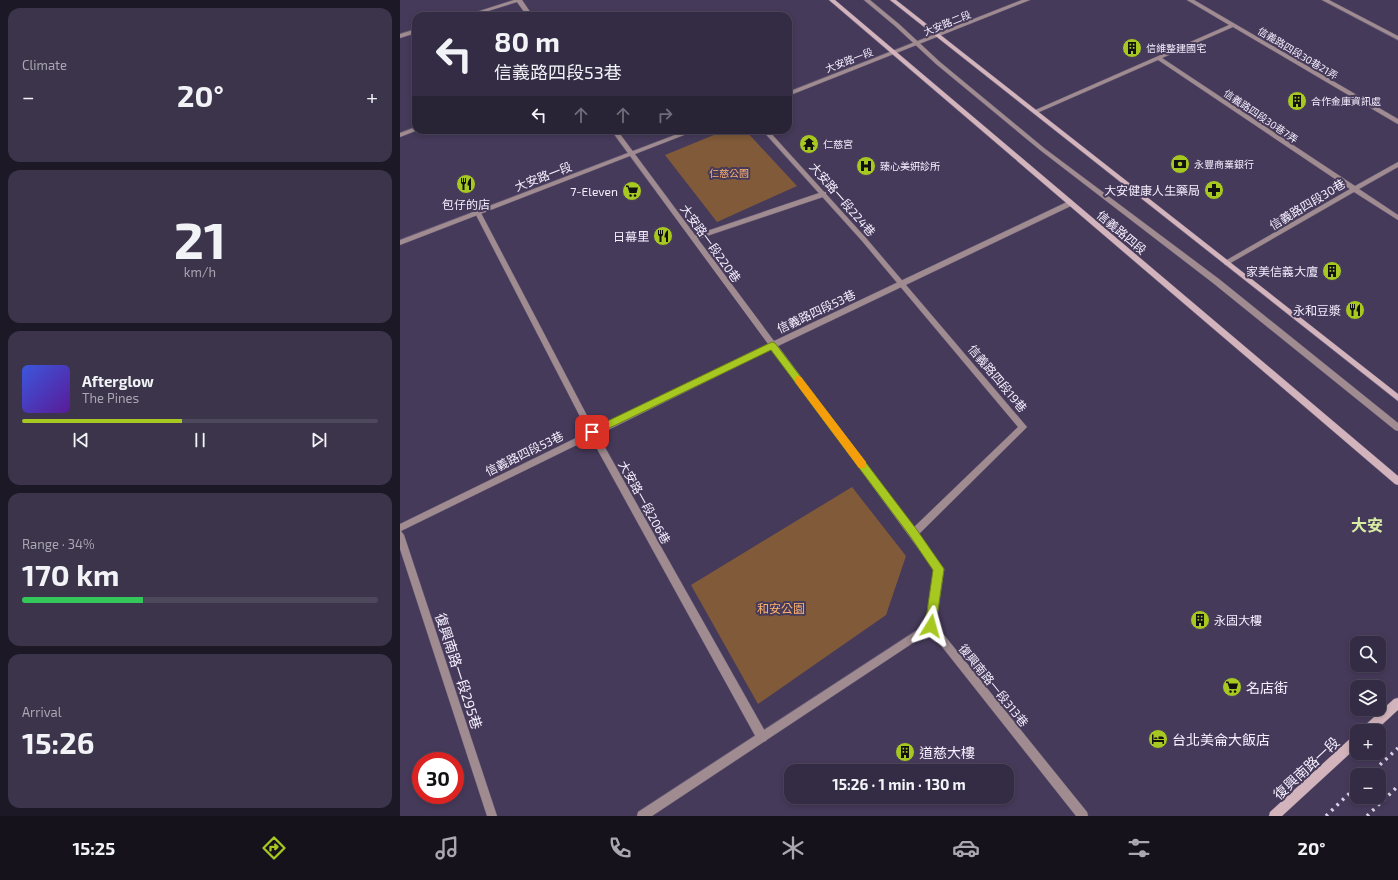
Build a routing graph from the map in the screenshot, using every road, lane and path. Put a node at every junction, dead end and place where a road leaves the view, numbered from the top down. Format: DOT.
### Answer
graph roads {
  1 [pos="518,0"];
  2 [pos="832,0"];
  3 [pos="867,0"];
  4 [pos="893,0"];
  5 [pos="1027,0"];
  6 [pos="1190,0"];
  7 [pos="1325,0"];
  8 [pos="1019,2"];
  9 [pos="480,12"];
  10 [pos="527,12"];
  11 [pos="1233,25"];
  12 [pos="412,32"];
  13 [pos="400,36"];
  14 [pos="939,36"];
  15 [pos="1398,38"];
  16 [pos="918,44"];
  17 [pos="894,53"];
  18 [pos="1158,58"];
  19 [pos="792,92"];
  20 [pos="1035,112"];
  21 [pos="1398,122"];
  22 [pos="412,130"];
  23 [pos="400,134"];
  24 [pos="617,134"];
  25 [pos="684,134"];
  26 [pos="769,134"];
  27 [pos="632,154"];
  28 [pos="1398,164"];
  29 [pos="1354,188"];
  30 [pos="824,194"];
  31 [pos="1071,203"];
  32 [pos="478,213"];
  33 [pos="1398,218"];
  34 [pos="694,238"];
  35 [pos="400,242"];
  36 [pos="1227,263"];
  37 [pos="902,283"];
  38 [pos="772,345"];
  39 [pos="1398,398"];
  40 [pos="1398,428"];
  41 [pos="592,432"];
  42 [pos="1398,481"];
  43 [pos="400,528"];
  44 [pos="914,533"];
  45 [pos="400,535"];
  46 [pos="931,626"];
  47 [pos="1398,703"];
  48 [pos="1375,724"];
  49 [pos="762,737"];
  50 [pos="1350,746"];
  51 [pos="492,816"];
  52 [pos="642,816"];
  53 [pos="1083,816"];
  54 [pos="1274,816"];
  1 -- 9 [label="street"];
  1 -- 10 [label="street"];
  2 -- 17 [label="main road, 信義路四段"];
  3 -- 16 [label="street, 信義路四段"];
  4 -- 14 [label="main road"];
  5 -- 8 [label="street, 大安路二段"];
  6 -- 11 [label="street, 信義路四段30巷21弄"];
  7 -- 15 [label="street"];
  8 -- 14 [label="street, 大安路二段"];
  11 -- 18 [label="street"];
  11 -- 21 [label="street, 信義路四段30巷21弄"];
  12 -- 13 [label="street"];
  14 -- 16 [label="street, 大安路二段"];
  14 -- 20 [label="main road"];
  16 -- 17 [label="street, 大安路二段"];
  16 -- 40 [label="street, 信義路四段"];
  17 -- 19 [label="street, 大安路一段"];
  17 -- 31 [label="main road, 信義路四段"];
  18 -- 20 [label="street"];
  18 -- 29 [label="street, 信義路四段30巷7弄"];
  20 -- 36 [label="main road"];
  22 -- 23 [label="street"];
  24 -- 27 [label="street, 大安路一段220巷"];
  25 -- 27 [label="street, 大安路一段"];
  26 -- 30 [label="street, 大安路一段224巷"];
  27 -- 32 [label="street, 大安路一段"];
  27 -- 34 [label="street, 大安路一段220巷"];
  28 -- 29 [label="street, 信義路四段30巷"];
  29 -- 33 [label="street, 信義路四段30巷7弄"];
  29 -- 36 [label="street, 信義路四段30巷"];
  30 -- 34 [label="street"];
  30 -- 37 [label="street, 大安路一段224巷"];
  31 -- 37 [label="street, 信義路四段53巷"];
  31 -- 42 [label="main road, 信義路四段"];
  32 -- 35 [label="street, 大安路一段"];
  32 -- 41 [label="street, 大安路一段206巷"];
  34 -- 38 [label="street, 大安路一段220巷"];
  36 -- 39 [label="main road"];
  37 -- 38 [label="street, 信義路四段53巷"];
  37 -- 44 [label="street, 信義路四段19巷"];
  38 -- 41 [label="street, 信義路四段53巷"];
  38 -- 44 [label="street"];
  41 -- 43 [label="street, 信義路四段53巷"];
  41 -- 49 [label="street, 大安路一段206巷"];
  44 -- 46 [label="street"];
  45 -- 51 [label="street, 復興南路一段295巷"];
  46 -- 49 [label="street"];
  46 -- 53 [label="street, 復興南路一段313巷"];
  47 -- 48 [label="main road"];
  49 -- 52 [label="street"];
  50 -- 54 [label="main road, 復興南路一段"];
}
